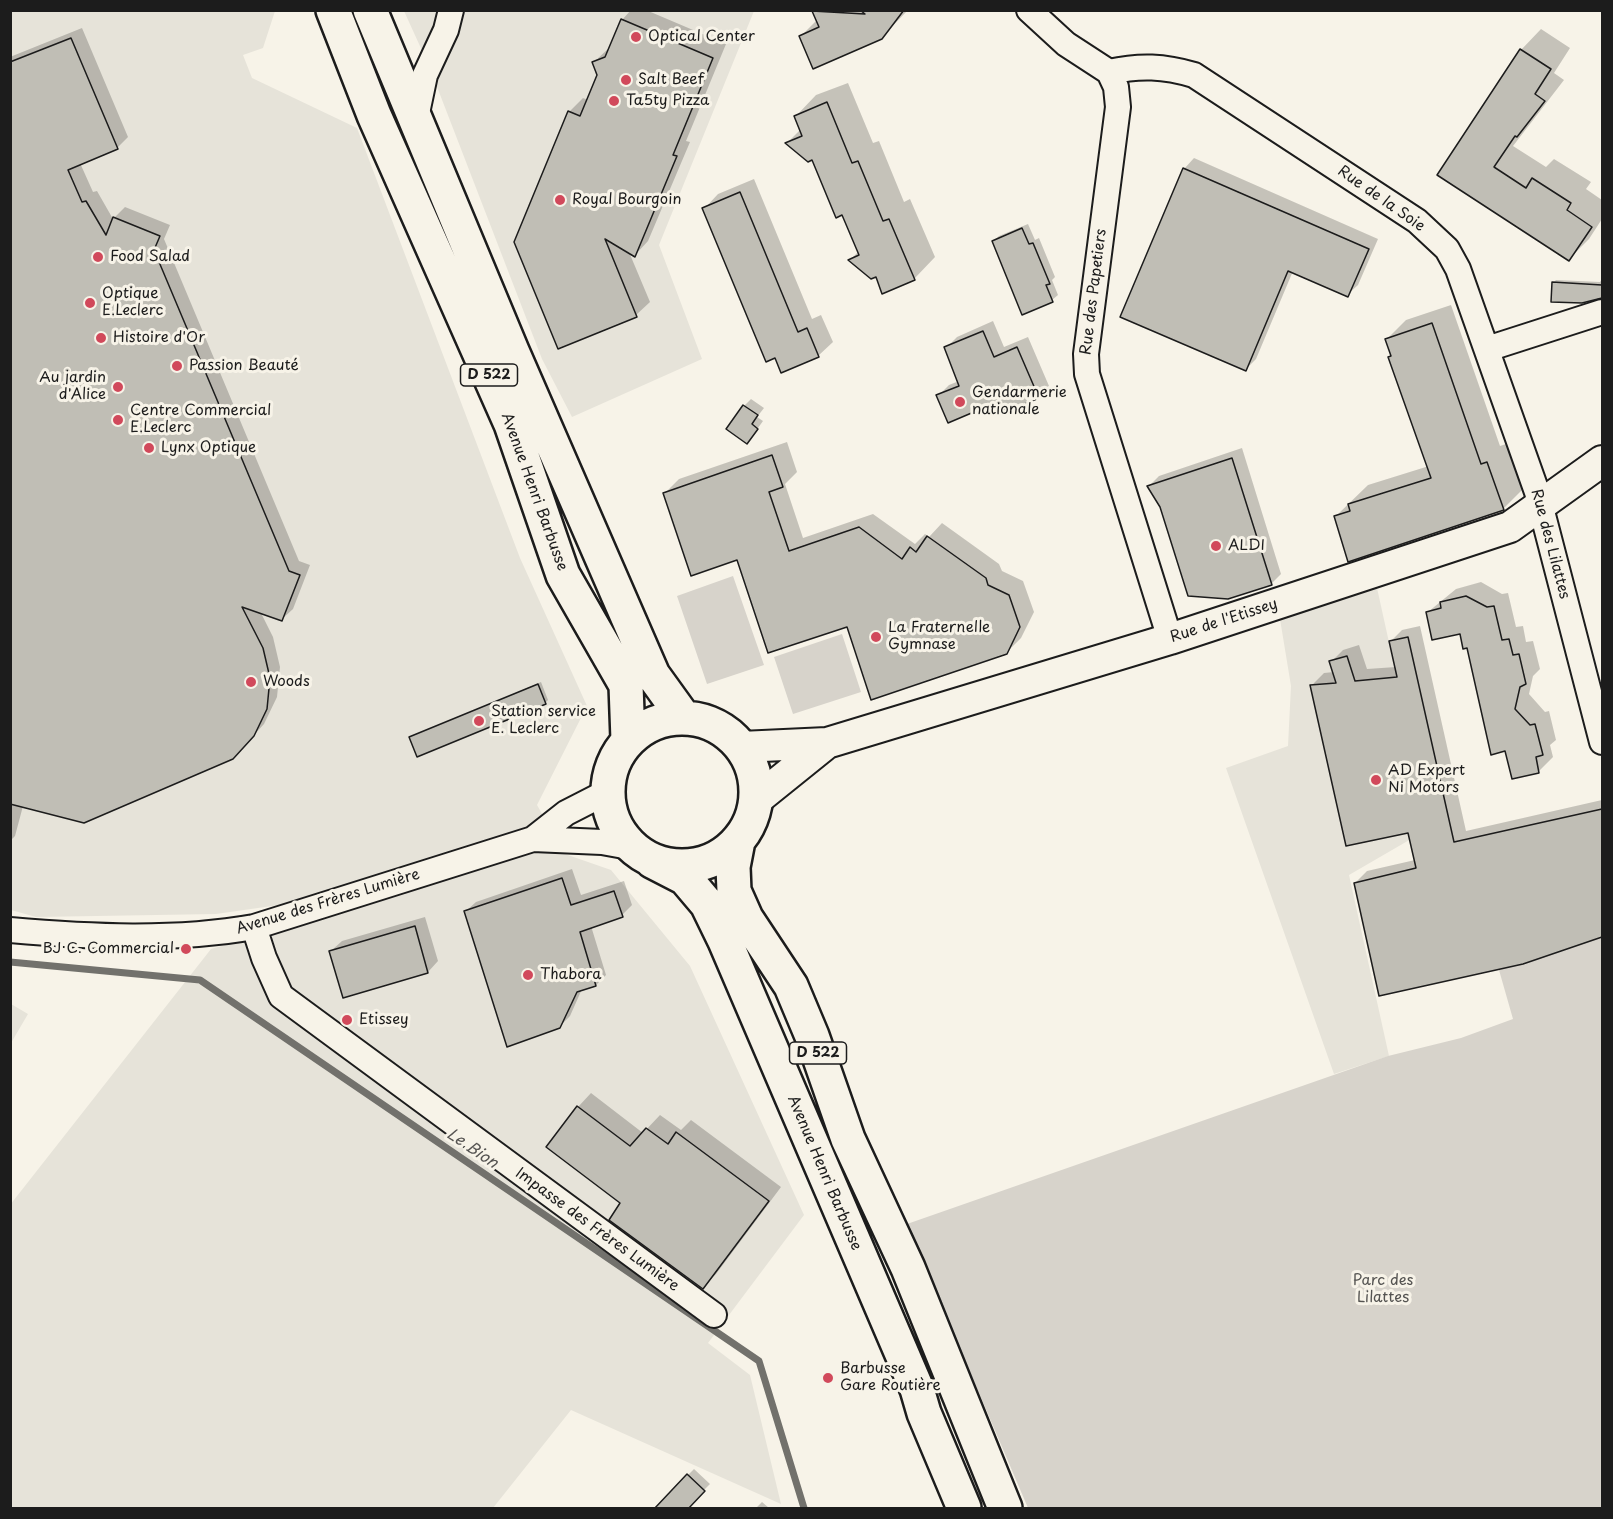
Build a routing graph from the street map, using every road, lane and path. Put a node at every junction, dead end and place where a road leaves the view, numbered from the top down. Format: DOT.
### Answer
graph roads {
  1 [pos="333,10"];
  2 [pos="370,10"];
  3 [pos="451,10"];
  4 [pos="1029,10"];
  5 [pos="1109,72"];
  6 [pos="416,118"];
  7 [pos="1602,312"];
  8 [pos="1487,349"];
  9 [pos="1602,461"];
  10 [pos="1540,506"];
  11 [pos="1170,639"];
  12 [pos="684,718"];
  13 [pos="628,740"];
  14 [pos="1602,742"];
  15 [pos="827,743"];
  16 [pos="741,747"];
  17 [pos="607,792"];
  18 [pos="755,801"];
  19 [pos="533,839"];
  20 [pos="738,841"];
  21 [pos="644,854"];
  22 [pos="254,927"];
  23 [pos="10,930"];
  24 [pos="714,1315"];
  25 [pos="964,1509"];
  26 [pos="1005,1509"];
  1 -- 13 [label="main road, Avenue Henri Barbusse / D 522"];
  2 -- 6 [label="main road, Avenue Henri Barbusse / D 522"];
  3 -- 6 [label="street"];
  4 -- 5 [label="street"];
  5 -- 8 [label="street, Rue de la Soie"];
  5 -- 11 [label="street, Rue des Papetiers"];
  6 -- 12 [label="main road, Avenue Henri Barbusse / D 522"];
  7 -- 8 [label="street"];
  8 -- 10 [label="street, Rue des Lilattes"];
  9 -- 10 [label="street, Rue de l'Etissey"];
  10 -- 11 [label="street, Rue de l'Etissey"];
  10 -- 14 [label="street, Rue des Lilattes"];
  11 -- 15 [label="street, Rue de l'Etissey"];
  12 -- 13 [label="main road"];
  12 -- 16 [label="main road"];
  13 -- 17 [label="main road"];
  15 -- 16 [label="street, Rue de l'Etissey"];
  15 -- 18 [label="street, Rue de l'Etissey"];
  16 -- 18 [label="main road"];
  17 -- 19 [label="street, Avenue des Frères Lumière"];
  17 -- 21 [label="main road"];
  18 -- 20 [label="main road"];
  19 -- 21 [label="street, Avenue des Frères Lumière"];
  19 -- 22 [label="street, Avenue des Frères Lumière"];
  20 -- 21 [label="main road"];
  20 -- 26 [label="main road, D 522"];
  21 -- 25 [label="main road, Avenue Henri Barbusse / D 522"];
  22 -- 23 [label="street, Avenue des Frères Lumière"];
  22 -- 24 [label="street, Impasse des Frères Lumière"];
}
